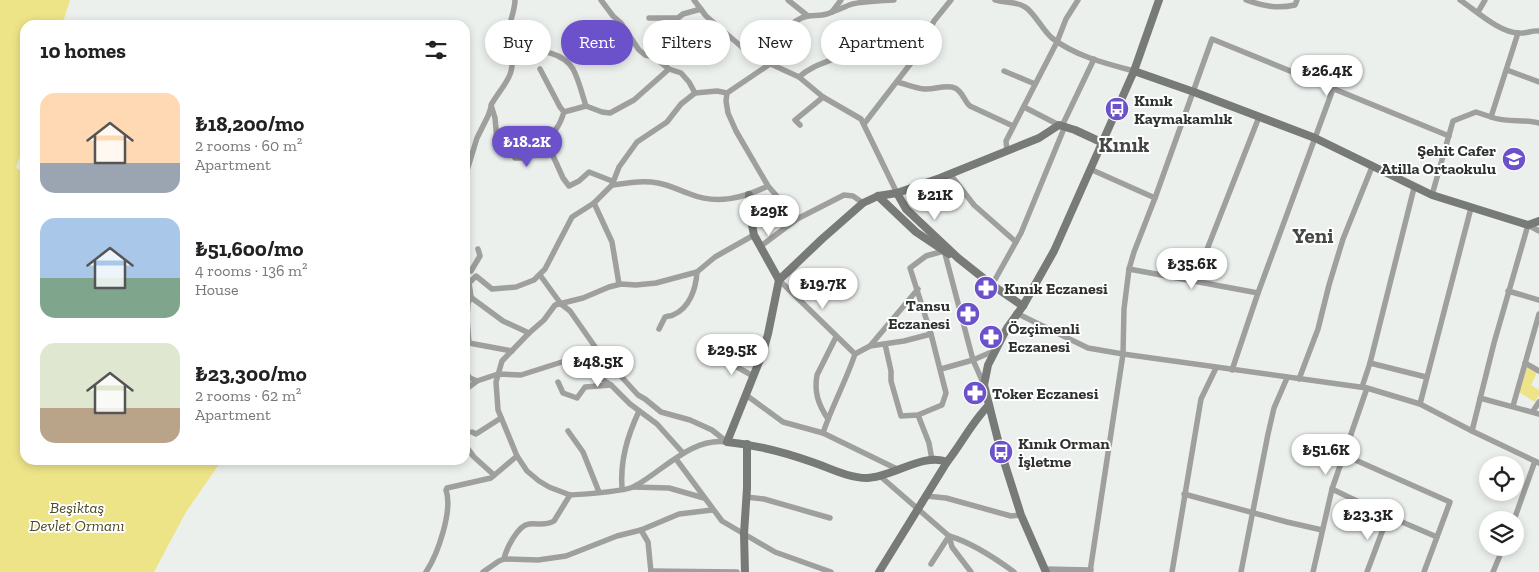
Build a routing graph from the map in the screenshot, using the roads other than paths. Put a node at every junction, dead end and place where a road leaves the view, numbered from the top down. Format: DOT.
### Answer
graph roads {
  1 [pos="515,0"];
  2 [pos="601,0"];
  3 [pos="694,0"];
  4 [pos="788,0"];
  5 [pos="841,0"];
  6 [pos="894,0"];
  7 [pos="951,0"];
  8 [pos="995,0"];
  9 [pos="1078,0"];
  10 [pos="1159,0"];
  11 [pos="1246,0"];
  12 [pos="1297,0"];
  13 [pos="1460,0"];
  14 [pos="1486,0"];
  15 [pos="701,9"];
  16 [pos="832,12"];
  17 [pos="1478,12"];
  18 [pos="808,16"];
  19 [pos="649,18"];
  20 [pos="512,20"];
  21 [pos="800,20"];
  22 [pos="1539,30"];
  23 [pos="1518,34"];
  24 [pos="1057,42"];
  25 [pos="740,45"];
  26 [pos="551,53"];
  27 [pos="1094,59"];
  28 [pos="821,64"];
  29 [pos="512,65"];
  30 [pos="769,65"];
  31 [pos="772,65"];
  32 [pos="540,69"];
  33 [pos="669,69"];
  34 [pos="1507,70"];
  35 [pos="1004,71"];
  36 [pos="1134,71"];
  37 [pos="799,77"];
  38 [pos="897,82"];
  39 [pos="1539,82"];
  40 [pos="1036,84"];
  41 [pos="1333,89"];
  42 [pos="1194,92"];
  43 [pos="695,93"];
  44 [pos="728,93"];
  45 [pos="823,97"];
  46 [pos="491,105"];
  47 [pos="586,106"];
  48 [pos="1024,107"];
  49 [pos="564,112"];
  50 [pos="1491,117"];
  51 [pos="1259,118"];
  52 [pos="1539,123"];
  53 [pos="800,124"];
  54 [pos="864,124"];
  55 [pos="1013,126"];
  56 [pos="1062,126"];
  57 [pos="1449,136"];
  58 [pos="545,138"];
  59 [pos="1315,138"];
  60 [pos="1101,142"];
  61 [pos="1007,151"];
  62 [pos="470,161"];
  63 [pos="1372,167"];
  64 [pos="1090,169"];
  65 [pos="950,174"];
  66 [pos="612,183"];
  67 [pos="768,186"];
  68 [pos="1414,188"];
  69 [pos="897,194"];
  70 [pos="749,195"];
  71 [pos="1432,195"];
  72 [pos="878,196"];
  73 [pos="1155,198"];
  74 [pos="594,202"];
  75 [pos="863,203"];
  76 [pos="1471,208"];
  77 [pos="797,219"];
  78 [pos="1539,221"];
  79 [pos="1528,225"];
  80 [pos="1539,231"];
  81 [pos="754,235"];
  82 [pos="1016,242"];
  83 [pos="761,246"];
  84 [pos="943,247"];
  85 [pos="478,249"];
  86 [pos="1129,269"];
  87 [pos="471,271"];
  88 [pos="697,272"];
  89 [pos="540,275"];
  90 [pos="476,276"];
  91 [pos="778,280"];
  92 [pos="1195,280"];
  93 [pos="470,283"];
  94 [pos="619,284"];
  95 [pos="992,286"];
  96 [pos="918,289"];
  97 [pos="1508,291"];
  98 [pos="1258,293"];
  99 [pos="470,296"];
  100 [pos="1539,300"];
  101 [pos="561,304"];
  102 [pos="1023,306"];
  103 [pos="1016,313"];
  104 [pos="1539,314"];
  105 [pos="659,329"];
  106 [pos="529,333"];
  107 [pos="931,334"];
  108 [pos="836,337"];
  109 [pos="470,343"];
  110 [pos="885,344"];
  111 [pos="870,346"];
  112 [pos="996,350"];
  113 [pos="512,351"];
  114 [pos="855,354"];
  115 [pos="1123,354"];
  116 [pos="721,358"];
  117 [pos="973,360"];
  118 [pos="1525,363"];
  119 [pos="1370,364"];
  120 [pos="1216,368"];
  121 [pos="941,369"];
  122 [pos="1232,370"];
  123 [pos="1539,370"];
  124 [pos="498,374"];
  125 [pos="753,376"];
  126 [pos="1426,376"];
  127 [pos="470,378"];
  128 [pos="1287,378"];
  129 [pos="1300,379"];
  130 [pos="477,381"];
  131 [pos="558,382"];
  132 [pos="611,385"];
  133 [pos="984,385"];
  134 [pos="470,386"];
  135 [pos="1364,388"];
  136 [pos="638,395"];
  137 [pos="746,395"];
  138 [pos="1480,398"];
  139 [pos="1539,402"];
  140 [pos="630,404"];
  141 [pos="1420,404"];
  142 [pos="989,405"];
  143 [pos="1513,406"];
  144 [pos="639,411"];
  145 [pos="1536,412"];
  146 [pos="918,415"];
  147 [pos="501,418"];
  148 [pos="828,419"];
  149 [pos="568,431"];
  150 [pos="1472,431"];
  151 [pos="472,432"];
  152 [pos="823,433"];
  153 [pos="727,442"];
  154 [pos="747,444"];
  155 [pos="470,452"];
  156 [pos="683,454"];
  157 [pos="1344,455"];
  158 [pos="517,456"];
  159 [pos="676,459"];
  160 [pos="932,460"];
  161 [pos="948,462"];
  162 [pos="1537,462"];
  163 [pos="896,469"];
  164 [pos="494,475"];
  165 [pos="880,476"];
  166 [pos="634,487"];
  167 [pos="622,489"];
  168 [pos="1332,489"];
  169 [pos="599,492"];
  170 [pos="1184,494"];
  171 [pos="570,495"];
  172 [pos="926,496"];
  173 [pos="746,497"];
  174 [pos="704,498"];
  175 [pos="919,509"];
  176 [pos="712,510"];
  177 [pos="1518,511"];
  178 [pos="1253,512"];
  179 [pos="1021,515"];
  180 [pos="1388,516"];
  181 [pos="830,518"];
  182 [pos="641,530"];
  183 [pos="1322,530"];
  184 [pos="744,534"];
  185 [pos="949,536"];
  186 [pos="1437,537"];
  187 [pos="1500,556"];
  188 [pos="504,560"];
  189 [pos="931,564"];
  190 [pos="1045,570"];
  191 [pos="651,571"];
  192 [pos="1091,571"];
  193 [pos="426,572"];
  194 [pos="482,572"];
  195 [pos="737,572"];
  196 [pos="745,572"];
  197 [pos="831,572"];
  198 [pos="879,572"];
  199 [pos="971,572"];
  200 [pos="1014,572"];
  201 [pos="1172,572"];
  202 [pos="1242,572"];
  203 [pos="1313,572"];
  204 [pos="1367,572"];
  205 [pos="1424,572"];
  206 [pos="1493,572"];
  1 -- 20 [label="street"];
  2 -- 33 [label="street"];
  3 -- 15 [label="street"];
  4 -- 18 [label="street"];
  5 -- 16 [label="street"];
  6 -- 16 [label="street"];
  7 -- 38 [label="street"];
  8 -- 24 [label="street"];
  9 -- 24 [label="street"];
  10 -- 36 [label="street"];
  11 -- 12 [label="street"];
  13 -- 17 [label="street"];
  14 -- 17 [label="street"];
  15 -- 19 [label="street"];
  15 -- 25 [label="street"];
  16 -- 18 [label="street"];
  17 -- 23 [label="street"];
  18 -- 21 [label="street"];
  22 -- 23 [label="street"];
  23 -- 34 [label="street"];
  24 -- 27 [label="street"];
  24 -- 40 [label="street"];
  26 -- 47 [label="street"];
  27 -- 36 [label="street"];
  27 -- 56 [label="street"];
  28 -- 37 [label="street"];
  29 -- 46 [label="street"];
  30 -- 44 [label="street"];
  31 -- 37 [label="street"];
  32 -- 49 [label="street"];
  33 -- 43 [label="street"];
  33 -- 47 [label="street"];
  34 -- 39 [label="street"];
  34 -- 50 [label="street"];
  35 -- 40 [label="street"];
  36 -- 42 [label="street"];
  36 -- 60 [label="street"];
  37 -- 45 [label="street"];
  38 -- 54 [label="street"];
  38 -- 55 [label="street"];
  40 -- 48 [label="street"];
  41 -- 42 [label="street"];
  41 -- 57 [label="street"];
  41 -- 59 [label="street"];
  42 -- 51 [label="street"];
  42 -- 73 [label="street"];
  43 -- 44 [label="street"];
  43 -- 66 [label="street"];
  44 -- 67 [label="street"];
  45 -- 53 [label="street"];
  45 -- 54 [label="street"];
  46 -- 58 [label="street"];
  46 -- 62 [label="street"];
  47 -- 49 [label="street"];
  48 -- 55 [label="street"];
  48 -- 56 [label="street"];
  49 -- 58 [label="street"];
  50 -- 52 [label="street"];
  50 -- 57 [label="street"];
  51 -- 59 [label="street"];
  51 -- 92 [label="street"];
  54 -- 69 [label="street"];
  55 -- 61 [label="street"];
  56 -- 60 [label="street"];
  56 -- 61 [label="street"];
  56 -- 82 [label="street"];
  57 -- 71 [label="street"];
  58 -- 66 [label="street"];
  59 -- 63 [label="street"];
  59 -- 98 [label="street"];
  60 -- 64 [label="street"];
  61 -- 65 [label="street"];
  63 -- 68 [label="street"];
  63 -- 129 [label="street"];
  64 -- 73 [label="street"];
  64 -- 102 [label="street"];
  65 -- 69 [label="street"];
  65 -- 82 [label="street"];
  66 -- 70 [label="street"];
  66 -- 74 [label="street"];
  67 -- 70 [label="street"];
  67 -- 77 [label="street"];
  68 -- 71 [label="street"];
  68 -- 119 [label="street"];
  69 -- 72 [label="street"];
  69 -- 84 [label="street"];
  70 -- 81 [label="street"];
  71 -- 76 [label="street"];
  72 -- 75 [label="street"];
  72 -- 84 [label="street"];
  73 -- 86 [label="street"];
  74 -- 89 [label="street"];
  74 -- 94 [label="street"];
  75 -- 77 [label="street"];
  75 -- 91 [label="street"];
  76 -- 79 [label="street"];
  76 -- 126 [label="street"];
  77 -- 83 [label="street"];
  78 -- 79 [label="street"];
  79 -- 80 [label="street"];
  79 -- 97 [label="street"];
  81 -- 83 [label="street"];
  81 -- 88 [label="street"];
  82 -- 95 [label="street"];
  83 -- 91 [label="street"];
  84 -- 95 [label="street"];
  84 -- 96 [label="street"];
  84 -- 117 [label="street"];
  85 -- 87 [label="street"];
  86 -- 92 [label="street"];
  86 -- 115 [label="street"];
  87 -- 90 [label="street"];
  88 -- 94 [label="street"];
  88 -- 105 [label="street"];
  89 -- 90 [label="street"];
  89 -- 101 [label="street"];
  90 -- 93 [label="street"];
  91 -- 108 [label="street"];
  91 -- 125 [label="street"];
  92 -- 98 [label="street"];
  94 -- 101 [label="street"];
  95 -- 102 [label="street"];
  96 -- 107 [label="street"];
  96 -- 111 [label="street"];
  97 -- 100 [label="street"];
  97 -- 138 [label="street"];
  98 -- 122 [label="street"];
  99 -- 106 [label="street"];
  101 -- 106 [label="street"];
  101 -- 136 [label="street"];
  102 -- 103 [label="street"];
  103 -- 112 [label="street"];
  103 -- 115 [label="street"];
  104 -- 118 [label="street"];
  106 -- 113 [label="street"];
  107 -- 110 [label="street"];
  107 -- 121 [label="street"];
  108 -- 114 [label="street"];
  108 -- 148 [label="street"];
  109 -- 113 [label="street"];
  110 -- 111 [label="street"];
  110 -- 146 [label="street"];
  111 -- 114 [label="street"];
  112 -- 117 [label="street"];
  112 -- 133 [label="street"];
  113 -- 124 [label="street"];
  114 -- 148 [label="street"];
  115 -- 120 [label="street"];
  115 -- 192 [label="street"];
  116 -- 125 [label="street"];
  117 -- 121 [label="street"];
  117 -- 133 [label="street"];
  118 -- 123 [label="street"];
  118 -- 143 [label="street"];
  119 -- 126 [label="street"];
  119 -- 135 [label="street"];
  120 -- 122 [label="street"];
  120 -- 170 [label="street"];
  121 -- 146 [label="street"];
  122 -- 128 [label="street"];
  124 -- 130 [label="street"];
  124 -- 132 [label="street"];
  124 -- 147 [label="street"];
  125 -- 137 [label="street"];
  126 -- 141 [label="street"];
  127 -- 130 [label="street"];
  128 -- 129 [label="street"];
  128 -- 178 [label="street"];
  129 -- 135 [label="street"];
  130 -- 134 [label="street"];
  131 -- 132 [label="street"];
  132 -- 140 [label="street"];
  133 -- 142 [label="street"];
  135 -- 141 [label="street"];
  135 -- 157 [label="street"];
  136 -- 140 [label="street"];
  136 -- 153 [label="street"];
  137 -- 152 [label="street"];
  137 -- 153 [label="street"];
  138 -- 143 [label="street"];
  138 -- 150 [label="street"];
  139 -- 145 [label="street"];
  140 -- 144 [label="street"];
  141 -- 150 [label="street"];
  142 -- 161 [label="street"];
  142 -- 179 [label="street"];
  143 -- 145 [label="street"];
  144 -- 156 [label="street"];
  144 -- 167 [label="street"];
  146 -- 160 [label="street"];
  147 -- 151 [label="street"];
  147 -- 158 [label="street"];
  148 -- 152 [label="street"];
  149 -- 169 [label="street"];
  150 -- 162 [label="street"];
  152 -- 163 [label="street"];
  153 -- 154 [label="street"];
  153 -- 156 [label="street"];
  154 -- 165 [label="street"];
  154 -- 173 [label="street"];
  155 -- 164 [label="street"];
  156 -- 159 [label="street"];
  157 -- 168 [label="street"];
  157 -- 186 [label="street"];
  158 -- 164 [label="street"];
  158 -- 171 [label="street"];
  159 -- 166 [label="street"];
  159 -- 174 [label="street"];
  160 -- 161 [label="street"];
  160 -- 163 [label="street"];
  161 -- 172 [label="street"];
  162 -- 177 [label="street"];
  163 -- 165 [label="street"];
  164 -- 193 [label="street"];
  165 -- 175 [label="street"];
  166 -- 167 [label="street"];
  166 -- 174 [label="street"];
  167 -- 169 [label="street"];
  168 -- 180 [label="street"];
  168 -- 183 [label="street"];
  169 -- 171 [label="street"];
  170 -- 178 [label="street"];
  170 -- 201 [label="street"];
  171 -- 188 [label="street"];
  172 -- 175 [label="street"];
  172 -- 179 [label="street"];
  173 -- 181 [label="street"];
  173 -- 184 [label="street"];
  174 -- 176 [label="street"];
  175 -- 185 [label="street"];
  175 -- 198 [label="street"];
  176 -- 182 [label="street"];
  176 -- 184 [label="street"];
  178 -- 183 [label="street"];
  178 -- 202 [label="street"];
  179 -- 190 [label="street"];
  180 -- 186 [label="street"];
  180 -- 204 [label="street"];
  182 -- 188 [label="street"];
  182 -- 191 [label="street"];
  183 -- 203 [label="street"];
  184 -- 196 [label="street"];
  184 -- 197 [label="street"];
  185 -- 189 [label="street"];
  185 -- 199 [label="street"];
  185 -- 200 [label="street"];
  186 -- 205 [label="street"];
  187 -- 206 [label="street"];
  188 -- 194 [label="street"];
  190 -- 192 [label="street"];
  191 -- 195 [label="street"];
}
